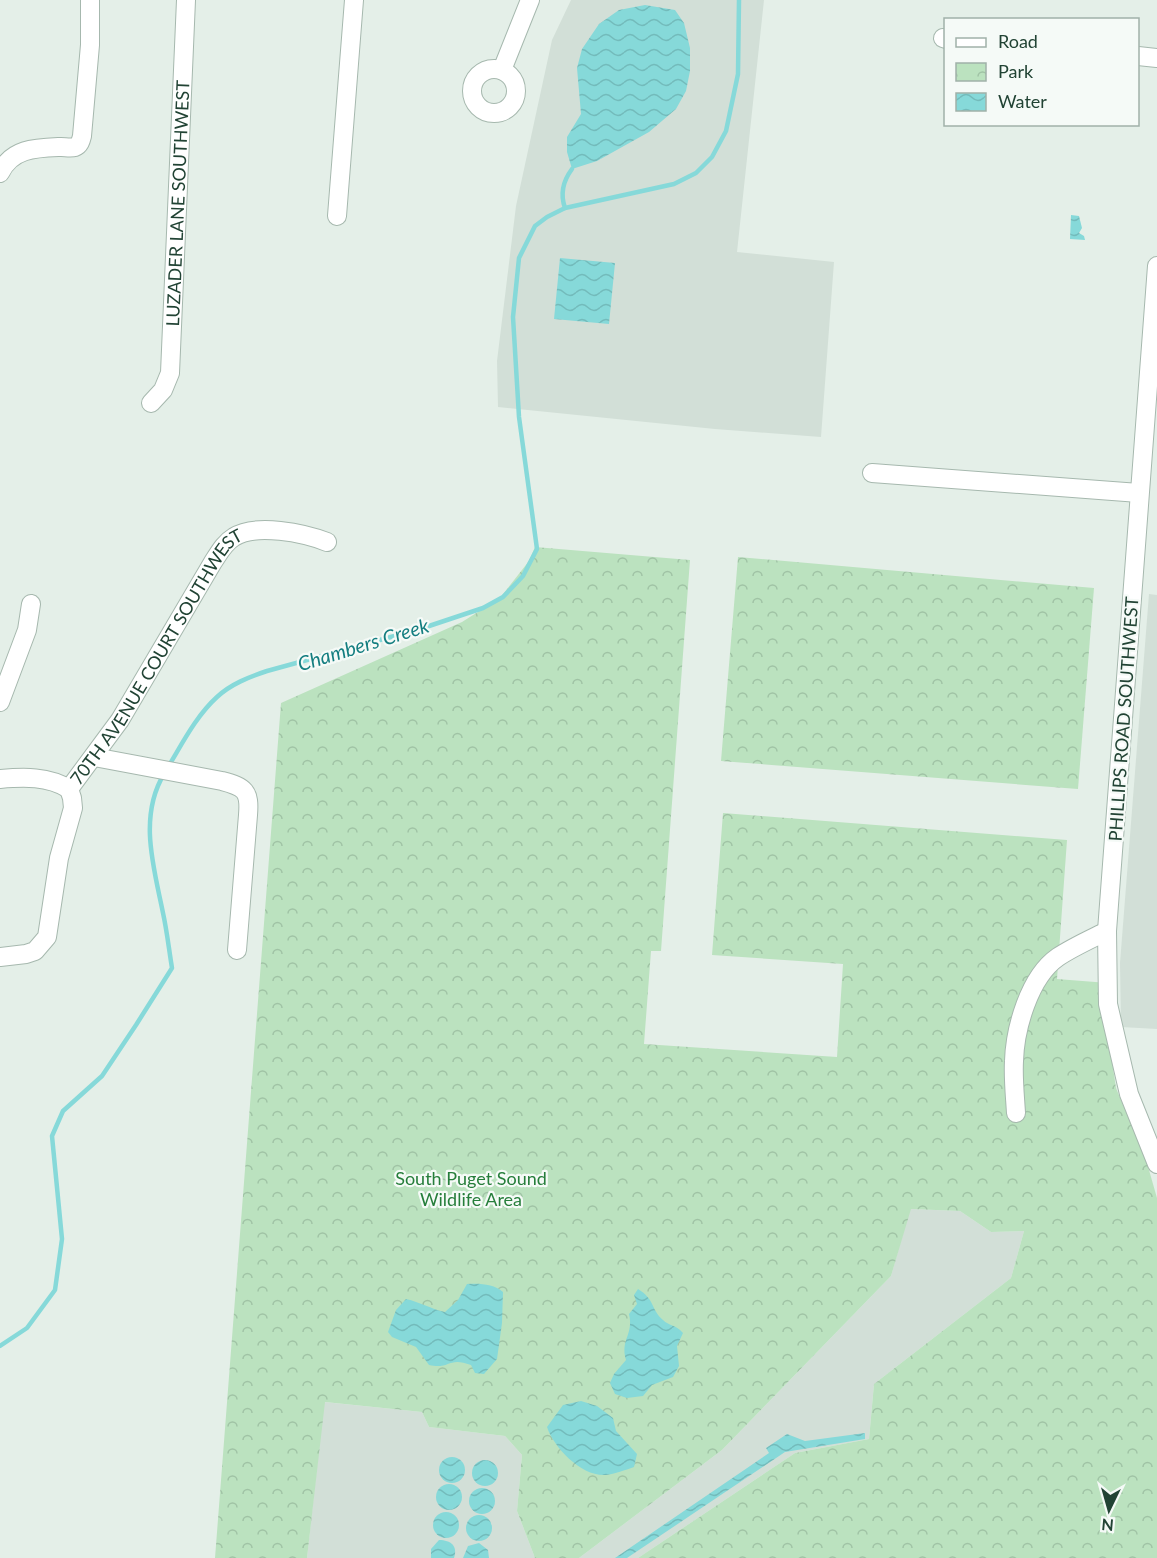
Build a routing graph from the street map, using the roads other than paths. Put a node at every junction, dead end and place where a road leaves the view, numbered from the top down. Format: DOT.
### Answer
graph roads {
  1 [pos="90,0"];
  2 [pos="186,0"];
  3 [pos="354,0"];
  4 [pos="530,0"];
  5 [pos="1139,56"];
  6 [pos="1157,57"];
  7 [pos="502,70"];
  8 [pos="0,173"];
  9 [pos="337,216"];
  10 [pos="1157,266"];
  11 [pos="152,403"];
  12 [pos="872,473"];
  13 [pos="1139,493"];
  14 [pos="327,542"];
  15 [pos="31,604"];
  16 [pos="0,702"];
  17 [pos="94,757"];
  18 [pos="0,779"];
  19 [pos="69,789"];
  20 [pos="1107,931"];
  21 [pos="237,950"];
  22 [pos="0,957"];
  23 [pos="1016,1113"];
  24 [pos="1155,1156"];
  1 -- 8 [label="street"];
  2 -- 11 [label="street, LUZADER LANE SOUTHWEST"];
  3 -- 9 [label="street"];
  4 -- 7 [label="street"];
  5 -- 6 [label="street"];
  10 -- 13 [label="street, PHILLIPS ROAD SOUTHWEST"];
  12 -- 13 [label="street"];
  13 -- 20 [label="street, PHILLIPS ROAD SOUTHWEST"];
  14 -- 17 [label="street, 70TH AVENUE COURT SOUTHWEST"];
  15 -- 16 [label="street"];
  17 -- 19 [label="street, 70TH AVENUE COURT SOUTHWEST"];
  17 -- 21 [label="street"];
  18 -- 19 [label="street"];
  19 -- 22 [label="street, 70TH AVENUE COURT SOUTHWEST"];
  20 -- 23 [label="street"];
  20 -- 24 [label="street, PHILLIPS ROAD SOUTHWEST"];
}
